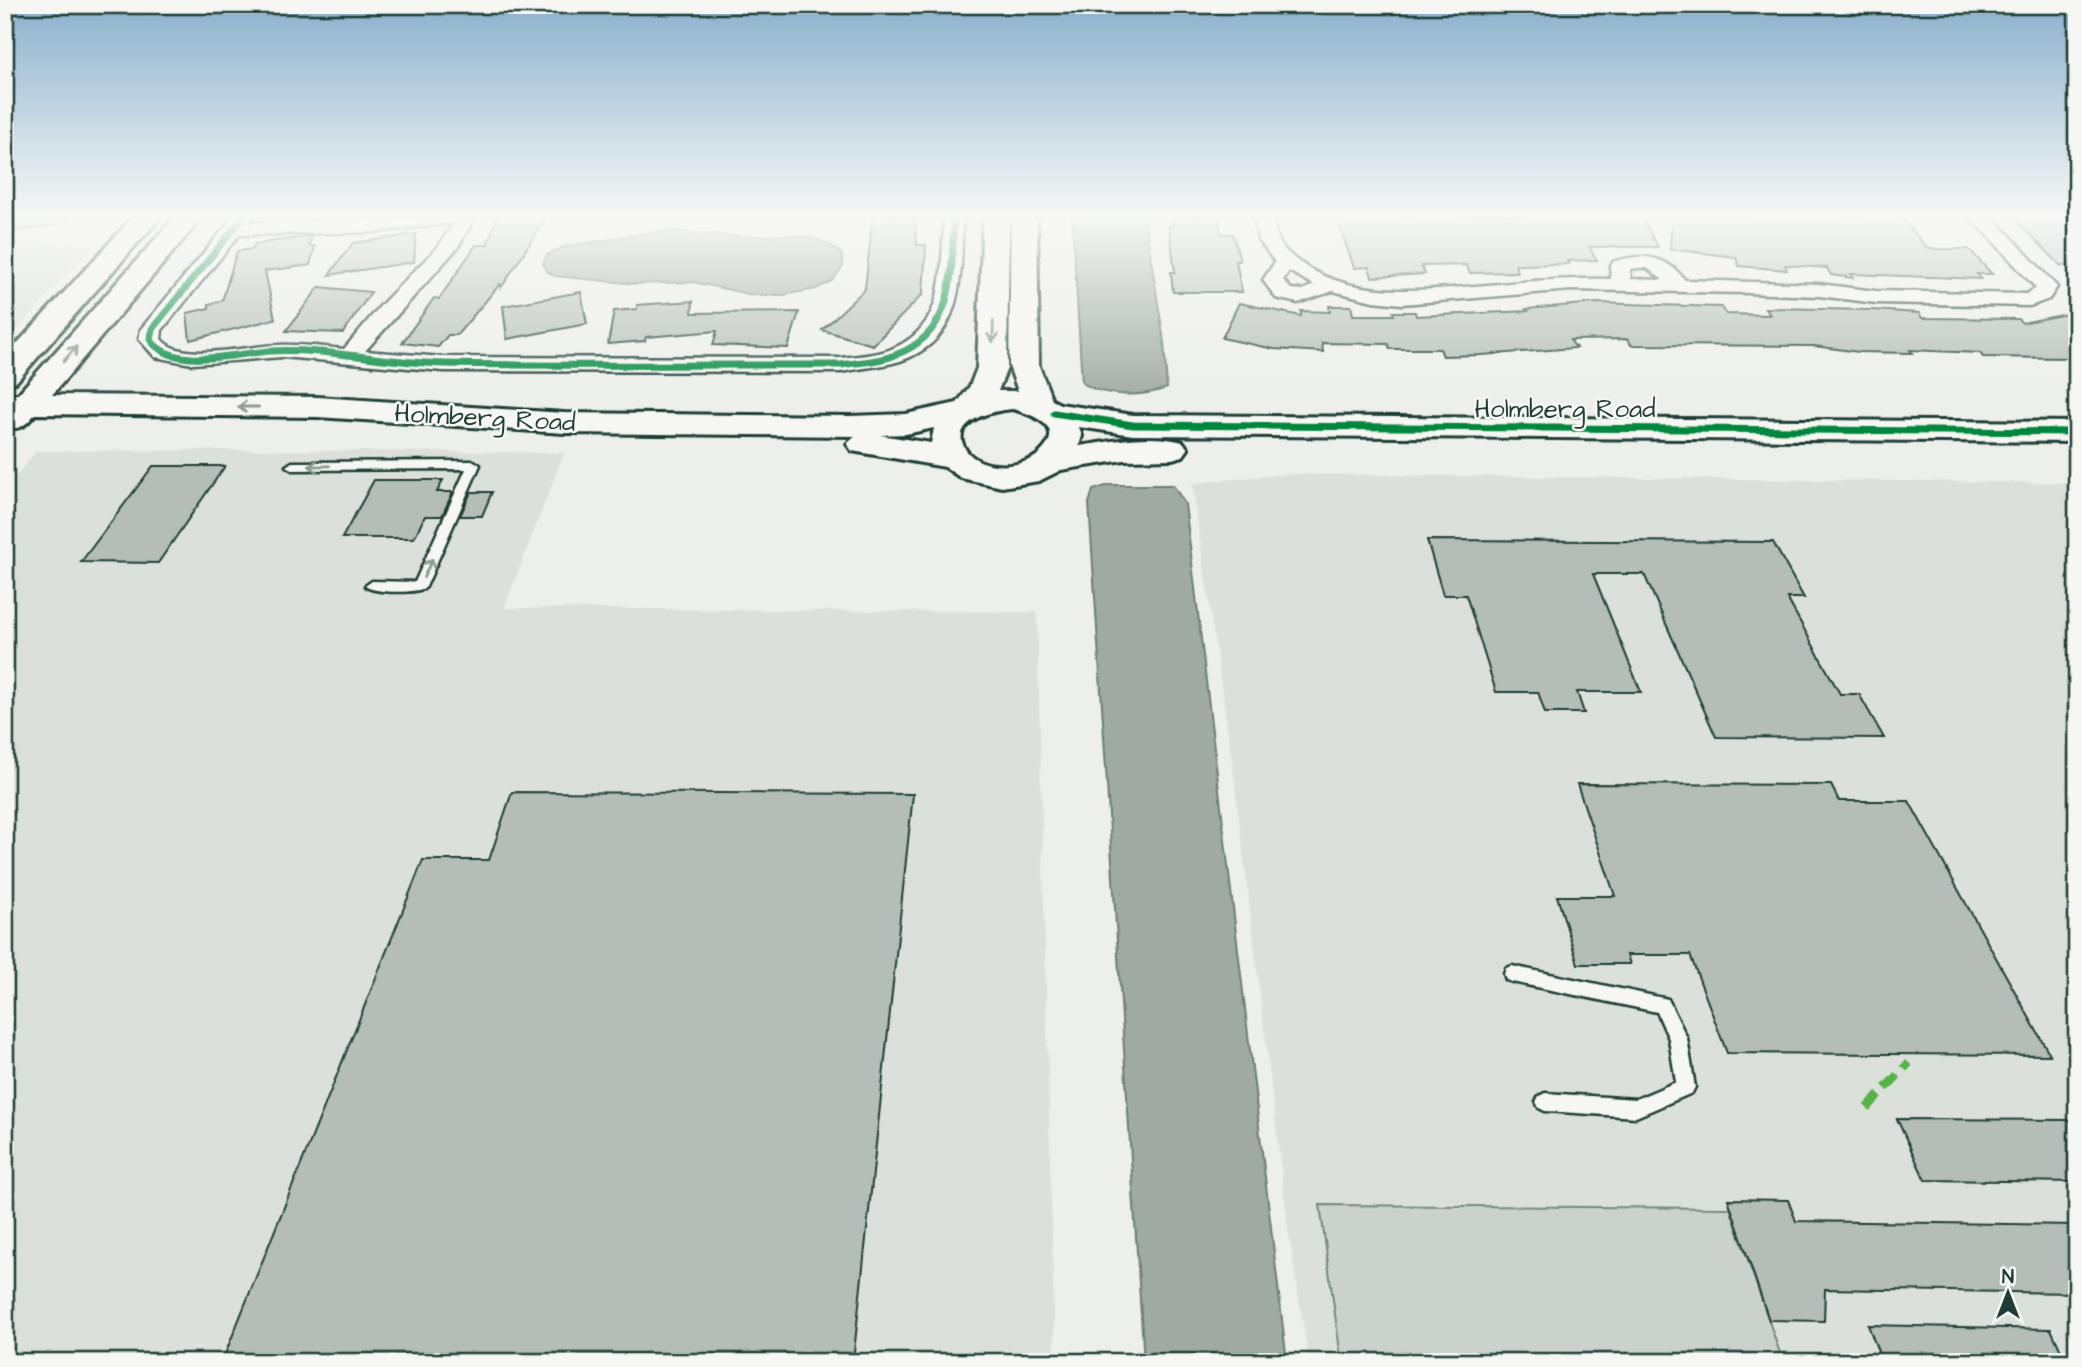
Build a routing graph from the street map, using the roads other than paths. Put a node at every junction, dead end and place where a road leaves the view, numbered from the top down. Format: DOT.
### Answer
graph roads {
  1 [pos="92,279"];
  2 [pos="134,279"];
  3 [pos="193,279"];
  4 [pos="418,279"];
  5 [pos="950,279"];
  6 [pos="994,279"];
  7 [pos="1024,279"];
  8 [pos="1274,279"];
  9 [pos="1318,279"];
  10 [pos="2040,279"];
  11 [pos="1322,281"];
  12 [pos="349,357"];
  13 [pos="5,375"];
  14 [pos="968,409"];
  15 [pos="1047,409"];
  16 [pos="10,417"];
  17 [pos="2077,432"];
  18 [pos="2077,454"];
  19 [pos="954,457"];
  20 [pos="1056,460"];
  21 [pos="292,466"];
  22 [pos="372,586"];
  23 [pos="1512,974"];
  24 [pos="1545,1102"];
  1 -- 13 [label="street"];
  16 -- 2 [label="street, one-way"];
  3 -- 12 [label="street"];
  4 -- 12 [label="street"];
  5 -- 12 [label="street"];
  6 -- 14 [label="street, one-way"];
  7 -- 15 [label="street"];
  8 -- 11 [label="street"];
  9 -- 11 [label="street"];
  10 -- 11 [label="street"];
  14 -- 15 [label="street"];
  14 -- 16 [label="street, Holmberg Road, one-way"];
  14 -- 19 [label="street"];
  15 -- 17 [label="street, Holmberg Road"];
  15 -- 20 [label="street"];
  16 -- 19 [label="street, Holmberg Road"];
  18 -- 20 [label="street, Holmberg Road"];
  19 -- 20 [label="street"];
  22 -- 21 [label="lane, one-way"];
  23 -- 24 [label="lane"];
}
